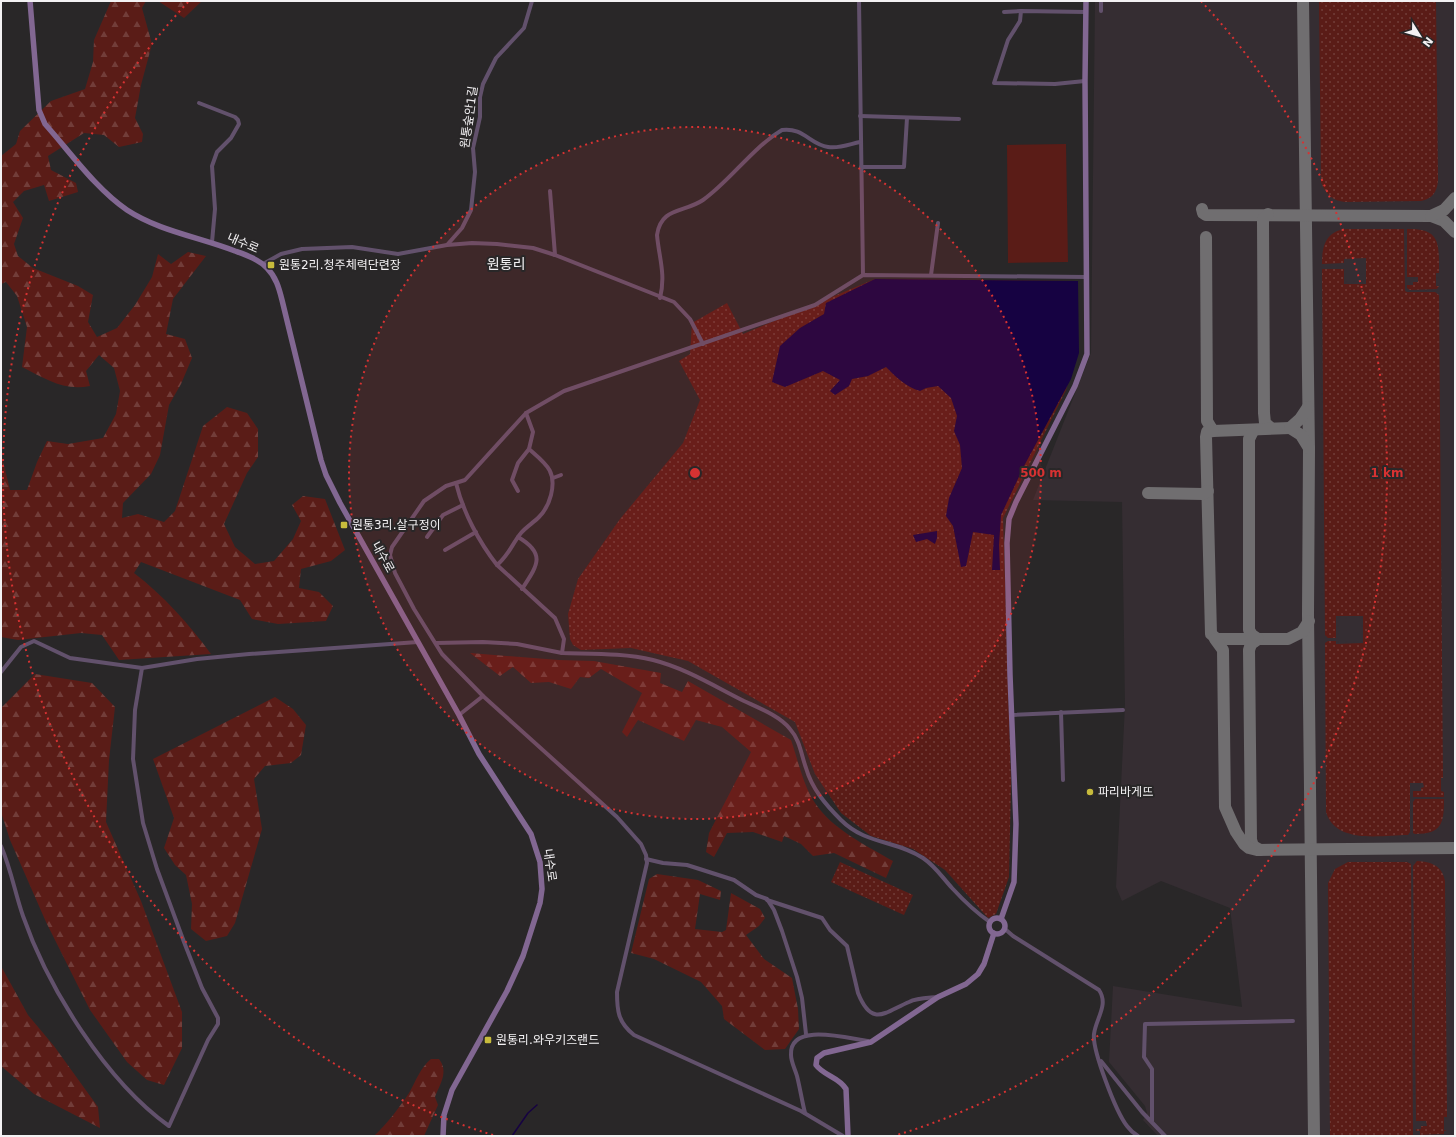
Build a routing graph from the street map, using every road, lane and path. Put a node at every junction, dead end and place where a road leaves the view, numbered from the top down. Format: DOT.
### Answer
graph roads {
  1 [pos="30,1"];
  2 [pos="532,1"];
  3 [pos="859,1"];
  4 [pos="1086,1"];
  5 [pos="1101,1"];
  6 [pos="1021,11"];
  7 [pos="1101,11"];
  8 [pos="1004,12"];
  9 [pos="1086,12"];
  10 [pos="1084,81"];
  11 [pos="199,103"];
  12 [pos="860,116"];
  13 [pos="907,118"];
  14 [pos="959,119"];
  15 [pos="860,142"];
  16 [pos="861,167"];
  17 [pos="550,191"];
  18 [pos="938,223"];
  19 [pos="212,242"];
  20 [pos="447,245"];
  21 [pos="555,255"];
  22 [pos="263,264"];
  23 [pos="863,275"];
  24 [pos="931,275"];
  25 [pos="1086,277"];
  26 [pos="660,298"];
  27 [pos="702,344"];
  28 [pos="526,413"];
  29 [pos="530,449"];
  30 [pos="561,475"];
  31 [pos="553,478"];
  32 [pos="456,483"];
  33 [pos="518,492"];
  34 [pos="463,506"];
  35 [pos="476,532"];
  36 [pos="427,537"];
  37 [pos="518,537"];
  38 [pos="445,550"];
  39 [pos="497,565"];
  40 [pos="522,589"];
  41 [pos="418,642"];
  42 [pos="436,643"];
  43 [pos="562,653"];
  44 [pos="142,668"];
  45 [pos="1,672"];
  46 [pos="483,696"];
  47 [pos="1124,710"];
  48 [pos="1061,712"];
  49 [pos="459,715"];
  50 [pos="1011,715"];
  51 [pos="1063,780"];
  52 [pos="1,846"];
  53 [pos="646,859"];
  54 [pos="767,899"];
  55 [pos="1001,919"];
  56 [pos="990,922"];
  57 [pos="1005,929"];
  58 [pos="994,933"];
  59 [pos="938,997"];
  60 [pos="1293,1020"];
  61 [pos="806,1034"];
  62 [pos="871,1042"];
  63 [pos="1099,1059"];
  64 [pos="805,1113"];
  65 [pos="1152,1121"];
  66 [pos="443,1136"];
  67 [pos="843,1136"];
  68 [pos="848,1136"];
  69 [pos="1138,1136"];
  70 [pos="1165,1136"];
  1 -- 19 [label="street, 내수로"];
  2 -- 20 [label="street, 원통숲안1길"];
  3 -- 12 [label="street"];
  4 -- 9 [label="street"];
  5 -- 7 [label="street"];
  6 -- 8 [label="street"];
  6 -- 9 [label="street"];
  6 -- 10 [label="street"];
  9 -- 10 [label="street"];
  10 -- 25 [label="street"];
  11 -- 19 [label="street"];
  12 -- 13 [label="street"];
  12 -- 15 [label="street"];
  13 -- 14 [label="street"];
  13 -- 16 [label="street"];
  15 -- 16 [label="street"];
  15 -- 26 [label="street"];
  16 -- 23 [label="street"];
  17 -- 21 [label="street"];
  18 -- 24 [label="street"];
  19 -- 22 [label="street, 내수로"];
  20 -- 21 [label="street"];
  20 -- 22 [label="street"];
  21 -- 26 [label="street"];
  22 -- 41 [label="street, 내수로"];
  23 -- 24 [label="street"];
  23 -- 27 [label="street"];
  24 -- 25 [label="street"];
  25 -- 50 [label="street"];
  26 -- 27 [label="street"];
  27 -- 28 [label="street"];
  28 -- 29 [label="street"];
  28 -- 32 [label="street"];
  29 -- 31 [label="street"];
  29 -- 33 [label="street"];
  30 -- 31 [label="street"];
  31 -- 37 [label="street"];
  32 -- 34 [label="street"];
  32 -- 42 [label="street"];
  34 -- 35 [label="street"];
  34 -- 36 [label="street"];
  35 -- 38 [label="street"];
  35 -- 39 [label="street"];
  37 -- 39 [label="street"];
  37 -- 40 [label="street"];
  39 -- 40 [label="street"];
  40 -- 43 [label="street"];
  41 -- 44 [label="street"];
  41 -- 49 [label="street, 내수로"];
  42 -- 43 [label="street"];
  42 -- 46 [label="street"];
  43 -- 56 [label="street"];
  44 -- 45 [label="street"];
  44 -- 52 [label="street"];
  46 -- 49 [label="street"];
  46 -- 53 [label="street"];
  47 -- 48 [label="street"];
  48 -- 50 [label="street"];
  48 -- 51 [label="street"];
  49 -- 66 [label="street, 내수로"];
  50 -- 55 [label="street"];
  53 -- 54 [label="street"];
  53 -- 64 [label="street"];
  54 -- 59 [label="street"];
  54 -- 61 [label="street"];
  55 -- 56 [label="street"];
  55 -- 57 [label="street"];
  56 -- 58 [label="street"];
  57 -- 58 [label="street"];
  57 -- 63 [label="street"];
  58 -- 59 [label="street"];
  59 -- 62 [label="street"];
  60 -- 65 [label="street"];
  61 -- 62 [label="street"];
  61 -- 64 [label="street"];
  62 -- 68 [label="street"];
  63 -- 65 [label="street"];
  63 -- 69 [label="street"];
  64 -- 67 [label="street"];
  65 -- 70 [label="street"];
}
